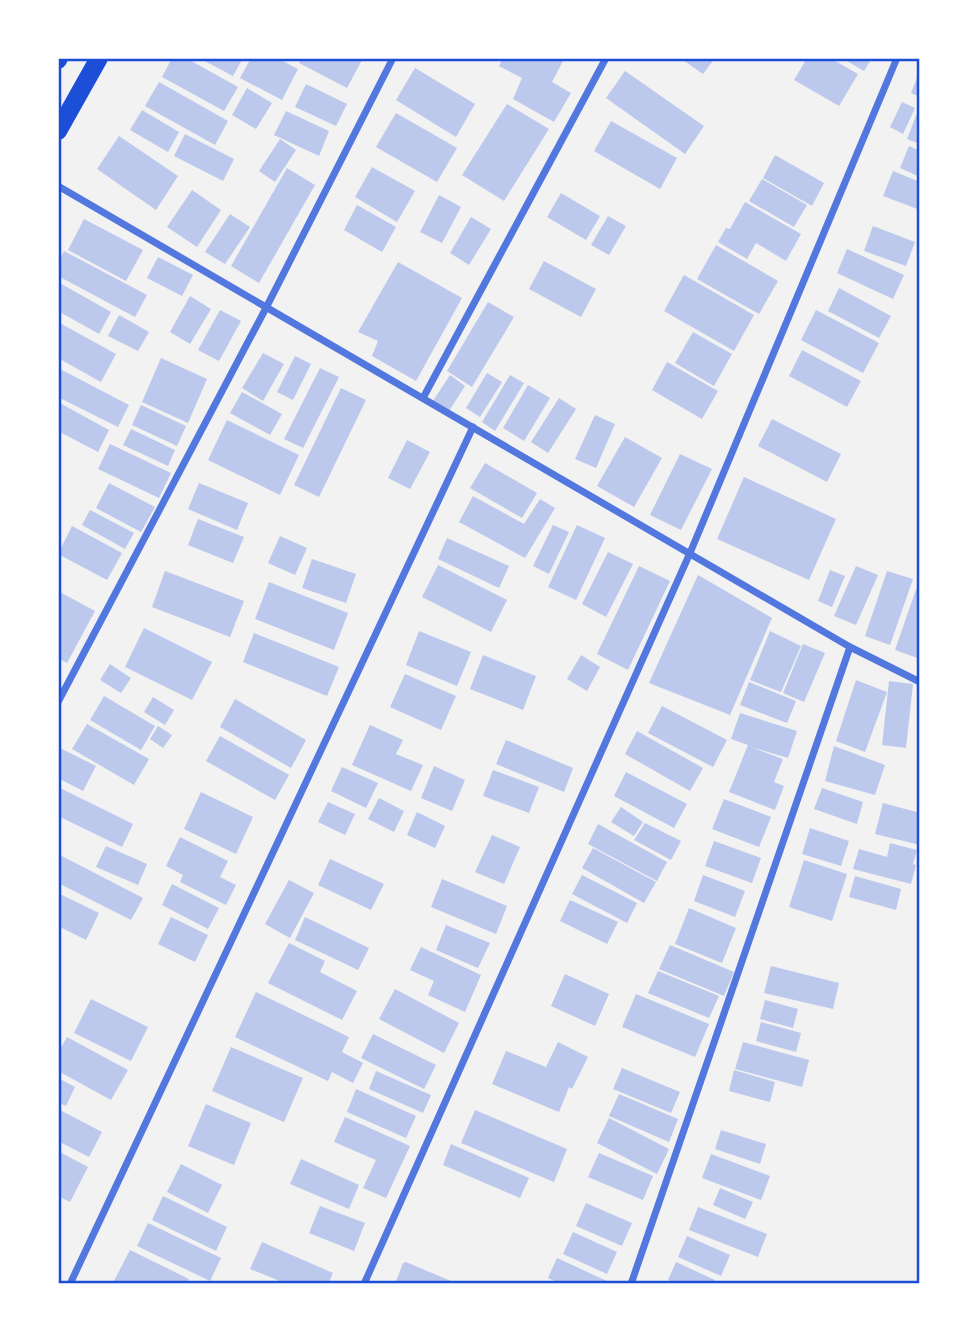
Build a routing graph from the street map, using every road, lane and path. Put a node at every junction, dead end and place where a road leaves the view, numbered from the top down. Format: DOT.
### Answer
graph roads {
  1 [pos="99,58"];
  2 [pos="393,58"];
  3 [pos="606,58"];
  4 [pos="897,58"];
  5 [pos="58,131"];
  6 [pos="58,186"];
  7 [pos="267,306"];
  8 [pos="423,398"];
  9 [pos="473,427"];
  10 [pos="690,553"];
  11 [pos="850,647"];
  12 [pos="920,682"];
  13 [pos="58,702"];
  14 [pos="70,1284"];
  15 [pos="364,1284"];
  16 [pos="631,1284"];
  1 -- 5 [label="main road"];
  2 -- 7 [label="street"];
  3 -- 8 [label="street"];
  4 -- 10 [label="street"];
  6 -- 7 [label="street"];
  7 -- 8 [label="street"];
  7 -- 13 [label="street"];
  8 -- 9 [label="street"];
  9 -- 10 [label="street"];
  9 -- 14 [label="street"];
  10 -- 11 [label="street"];
  10 -- 15 [label="street"];
  11 -- 12 [label="street"];
  11 -- 16 [label="street"];
}
